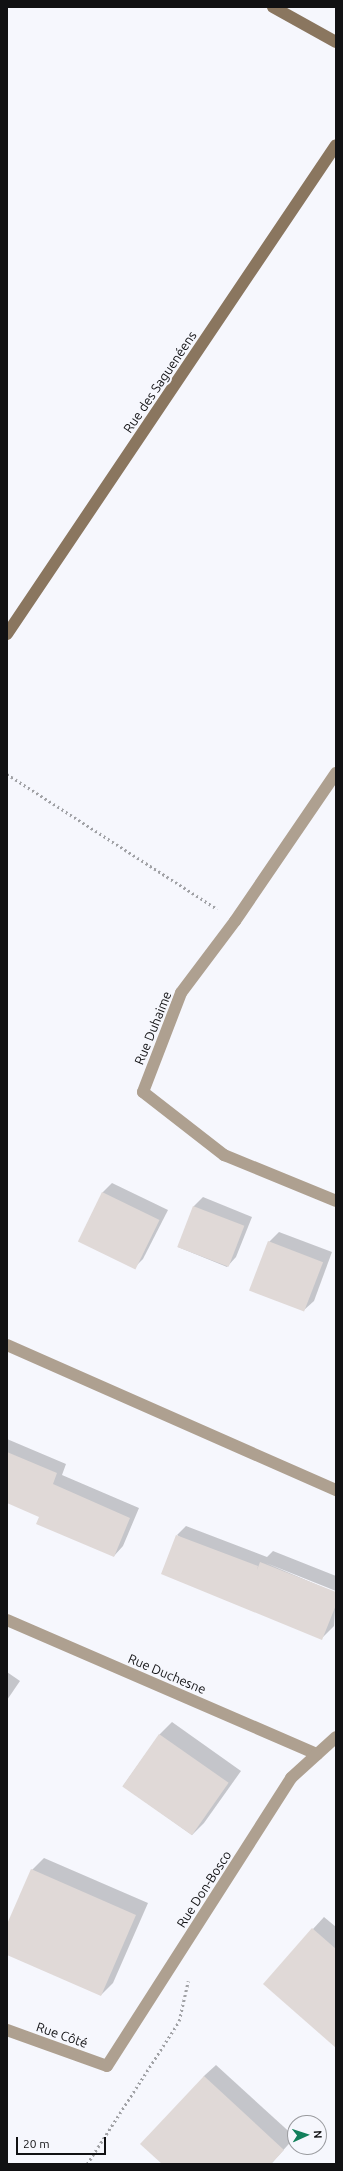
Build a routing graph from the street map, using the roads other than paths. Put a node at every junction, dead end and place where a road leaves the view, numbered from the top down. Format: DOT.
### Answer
graph roads {
  1 [pos="272,7"];
  2 [pos="336,42"];
  3 [pos="336,145"];
  4 [pos="332,153"];
  5 [pos="7,634"];
  6 [pos="336,773"];
  7 [pos="336,1201"];
  8 [pos="7,1345"];
  9 [pos="336,1490"];
  10 [pos="7,1620"];
  11 [pos="336,1737"];
  12 [pos="317,1754"];
  13 [pos="7,2030"];
  14 [pos="107,2066"];
  1 -- 2 [label="street"];
  3 -- 4 [label="street, Rue des Saguenéens"];
  4 -- 5 [label="street, Rue des Saguenéens"];
  6 -- 7 [label="street, Rue Duhaime"];
  8 -- 9 [label="street"];
  10 -- 12 [label="street, Rue Duchesne"];
  11 -- 12 [label="street, Rue Don-Bosco"];
  12 -- 14 [label="street, Rue Don-Bosco"];
  13 -- 14 [label="street, Rue Côté"];
}
